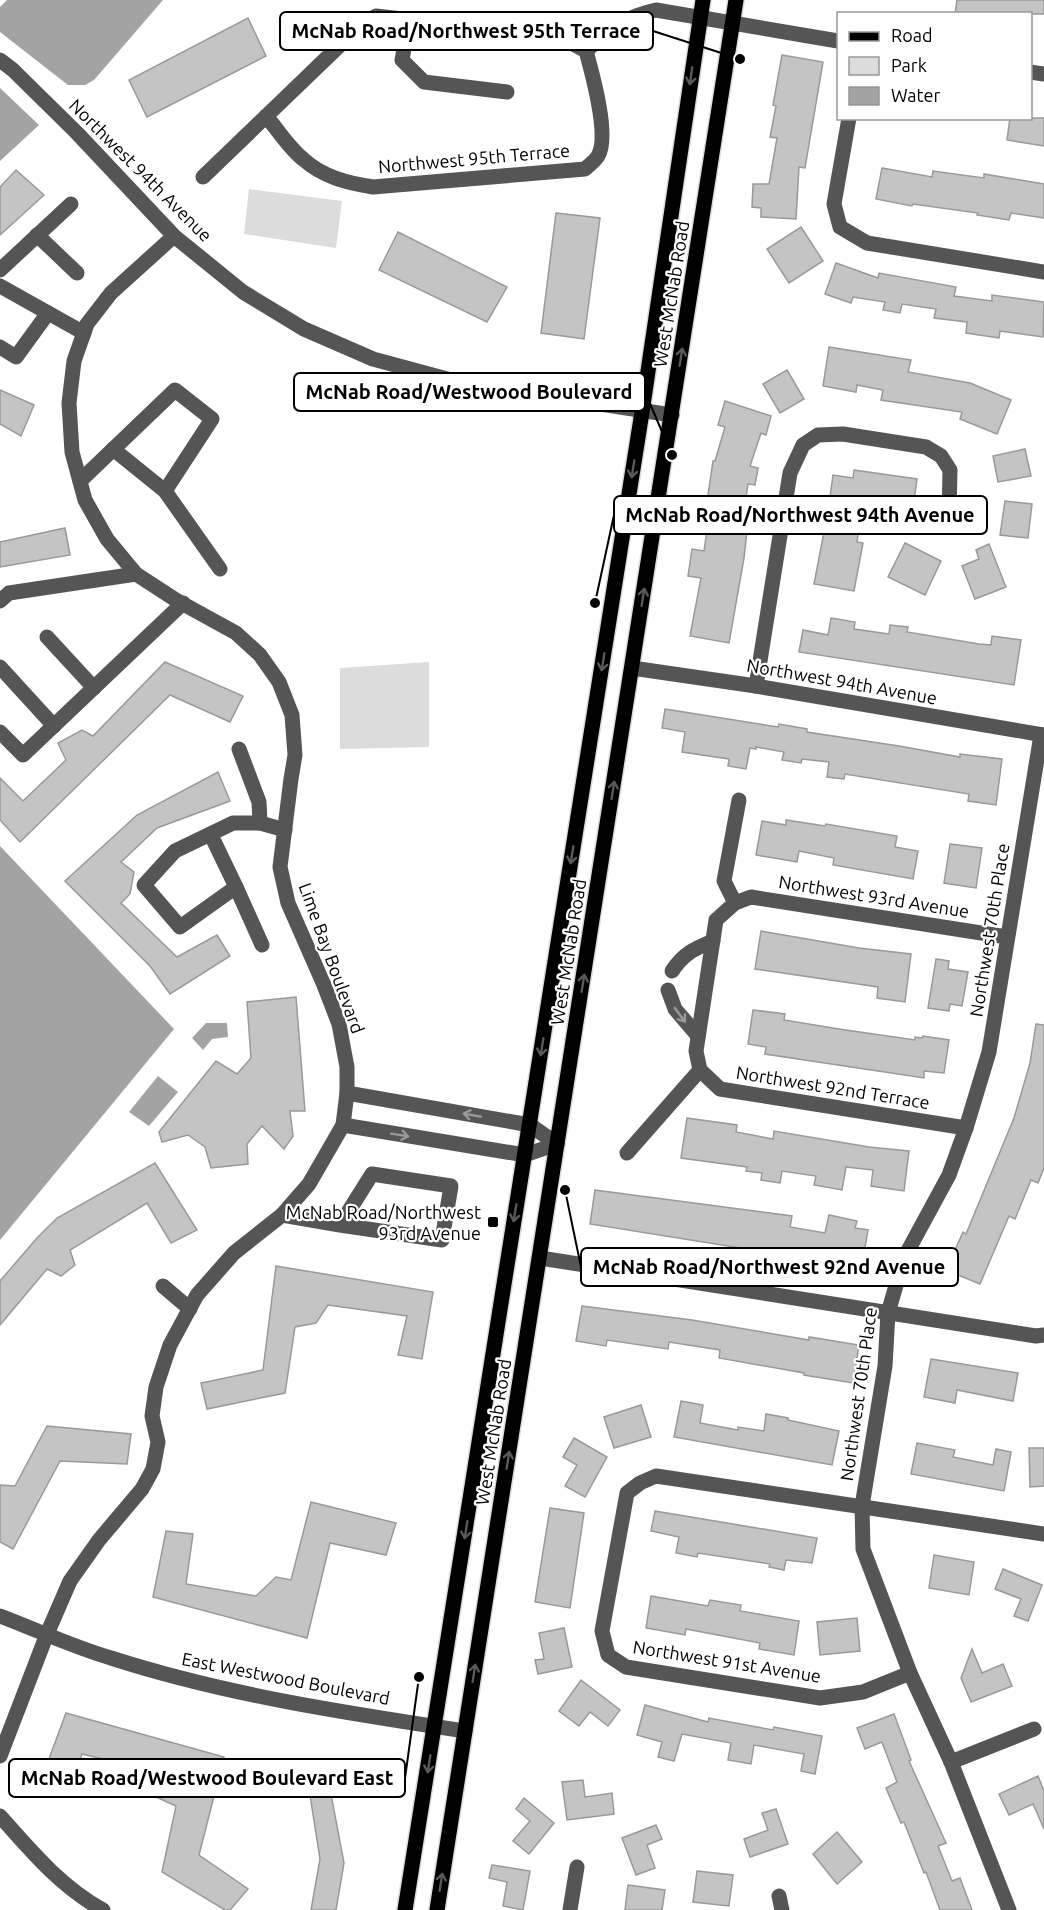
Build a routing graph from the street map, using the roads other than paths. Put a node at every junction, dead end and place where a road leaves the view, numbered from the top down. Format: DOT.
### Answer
graph roads {
  1 [pos="703,0"];
  2 [pos="736,0"];
  3 [pos="700,19"];
  4 [pos="408,21"];
  5 [pos="733,24"];
  6 [pos="837,40"];
  7 [pos="586,51"];
  8 [pos="0,60"];
  9 [pos="507,92"];
  10 [pos="266,116"];
  11 [pos="849,120"];
  12 [pos="203,177"];
  13 [pos="71,204"];
  14 [pos="38,235"];
  15 [pos="174,236"];
  16 [pos="0,270"];
  17 [pos="1044,272"];
  18 [pos="77,273"];
  19 [pos="0,286"];
  20 [pos="48,313"];
  21 [pos="84,333"];
  22 [pos="0,347"];
  23 [pos="642,412"];
  24 [pos="672,415"];
  25 [pos="113,449"];
  26 [pos="80,481"];
  27 [pos="165,491"];
  28 [pos="949,516"];
  29 [pos="220,569"];
  30 [pos="136,574"];
  31 [pos="0,602"];
  32 [pos="183,603"];
  33 [pos="47,637"];
  34 [pos="0,667"];
  35 [pos="632,669"];
  36 [pos="756,686"];
  37 [pos="94,688"];
  38 [pos="54,726"];
  39 [pos="0,732"];
  40 [pos="1042,735"];
  41 [pos="239,749"];
  42 [pos="739,800"];
  43 [pos="260,823"];
  44 [pos="285,830"];
  45 [pos="212,835"];
  46 [pos="236,887"];
  47 [pos="735,903"];
  48 [pos="1007,937"];
  49 [pos="713,941"];
  50 [pos="262,945"];
  51 [pos="672,971"];
  52 [pos="668,990"];
  53 [pos="698,1036"];
  54 [pos="700,1070"];
  55 [pos="346,1093"];
  56 [pos="343,1125"];
  57 [pos="530,1125"];
  58 [pos="966,1128"];
  59 [pos="557,1144"];
  60 [pos="627,1153"];
  61 [pos="525,1155"];
  62 [pos="282,1215"];
  63 [pos="340,1225"];
  64 [pos="540,1258"];
  65 [pos="163,1286"];
  66 [pos="190,1308"];
  67 [pos="888,1314"];
  68 [pos="1044,1335"];
  69 [pos="862,1506"];
  70 [pos="1044,1534"];
  71 [pos="0,1616"];
  72 [pos="46,1634"];
  73 [pos="910,1673"];
  74 [pos="5,1724"];
  75 [pos="435,1726"];
  76 [pos="1034,1729"];
  77 [pos="465,1731"];
  78 [pos="0,1756"];
  79 [pos="951,1762"];
  80 [pos="0,1816"];
  81 [pos="578,1867"];
  82 [pos="103,1910"];
  83 [pos="405,1910"];
  84 [pos="437,1910"];
  85 [pos="570,1910"];
  86 [pos="1009,1910"];
  1 -- 3 [label="main road, West McNab Road"];
  2 -- 5 [label="main road, West McNab Road"];
  3 -- 5 [label="street"];
  3 -- 7 [label="street"];
  3 -- 23 [label="main road, West McNab Road, one-way"];
  4 -- 7 [label="street"];
  4 -- 9 [label="street"];
  4 -- 10 [label="street"];
  5 -- 6 [label="street"];
  24 -- 5 [label="main road, West McNab Road, one-way"];
  7 -- 10 [label="street, Northwest 95th Terrace"];
  8 -- 15 [label="street, Northwest 94th Avenue"];
  10 -- 12 [label="street"];
  11 -- 17 [label="street"];
  13 -- 14 [label="street"];
  14 -- 16 [label="street"];
  14 -- 18 [label="street"];
  15 -- 21 [label="street, Lime Bay Boulevard"];
  15 -- 23 [label="street, Northwest 94th Avenue"];
  19 -- 20 [label="street"];
  20 -- 21 [label="street"];
  20 -- 22 [label="street"];
  21 -- 26 [label="street, Lime Bay Boulevard"];
  23 -- 24 [label="street, Northwest 94th Avenue"];
  23 -- 57 [label="main road, West McNab Road, one-way"];
  35 -- 24 [label="main road, West McNab Road, one-way"];
  25 -- 26 [label="street"];
  25 -- 27 [label="street"];
  25 -- 27 [label="street"];
  26 -- 30 [label="street, Lime Bay Boulevard"];
  27 -- 29 [label="street"];
  28 -- 36 [label="street"];
  30 -- 31 [label="street"];
  30 -- 32 [label="street, Lime Bay Boulevard"];
  32 -- 37 [label="street"];
  32 -- 44 [label="street, Lime Bay Boulevard"];
  33 -- 37 [label="street"];
  34 -- 38 [label="street"];
  35 -- 36 [label="street, Northwest 94th Avenue"];
  59 -- 35 [label="main road, West McNab Road, one-way"];
  36 -- 40 [label="street, Northwest 94th Avenue"];
  37 -- 38 [label="street"];
  38 -- 39 [label="street"];
  40 -- 48 [label="street, Northwest 70th Place"];
  41 -- 43 [label="street"];
  42 -- 47 [label="street"];
  43 -- 44 [label="street"];
  43 -- 45 [label="street"];
  44 -- 55 [label="street, Lime Bay Boulevard"];
  45 -- 46 [label="street"];
  45 -- 46 [label="street"];
  46 -- 50 [label="street"];
  47 -- 48 [label="street, Northwest 93rd Avenue"];
  47 -- 49 [label="street"];
  48 -- 58 [label="street, Northwest 70th Place"];
  49 -- 51 [label="street"];
  49 -- 53 [label="street"];
  52 -- 53 [label="street, one-way"];
  53 -- 54 [label="street"];
  54 -- 58 [label="street, Northwest 92nd Terrace"];
  54 -- 60 [label="street"];
  55 -- 56 [label="street, Lime Bay Boulevard"];
  57 -- 55 [label="street, one-way"];
  56 -- 61 [label="street, one-way"];
  56 -- 62 [label="street, Lime Bay Boulevard"];
  57 -- 59 [label="street"];
  57 -- 61 [label="main road, West McNab Road"];
  58 -- 67 [label="street, Northwest 70th Place"];
  59 -- 61 [label="street"];
  59 -- 64 [label="main road, West McNab Road"];
  61 -- 75 [label="main road, West McNab Road, one-way"];
  62 -- 63 [label="street"];
  62 -- 66 [label="street, Lime Bay Boulevard"];
  63 -- 63 [label="street"];
  64 -- 67 [label="street"];
  77 -- 64 [label="main road, West McNab Road, one-way"];
  65 -- 66 [label="street"];
  66 -- 72 [label="street, Lime Bay Boulevard"];
  67 -- 68 [label="street"];
  67 -- 69 [label="street, Northwest 70th Place"];
  69 -- 70 [label="street"];
  69 -- 73 [label="street, Northwest 70th Place"];
  69 -- 73 [label="street, Northwest 91st Avenue"];
  71 -- 72 [label="street, East Westwood Boulevard"];
  72 -- 74 [label="street, Lime Bay Boulevard"];
  72 -- 75 [label="street, East Westwood Boulevard"];
  73 -- 79 [label="street, Northwest 70th Place"];
  74 -- 78 [label="street, Lime Bay Boulevard"];
  75 -- 77 [label="street, East Westwood Boulevard"];
  75 -- 83 [label="main road, West McNab Road, one-way"];
  76 -- 79 [label="street"];
  84 -- 77 [label="main road, West McNab Road, one-way"];
  79 -- 86 [label="street, Northwest 70th Place"];
  80 -- 82 [label="street"];
  81 -- 85 [label="street"];
}
